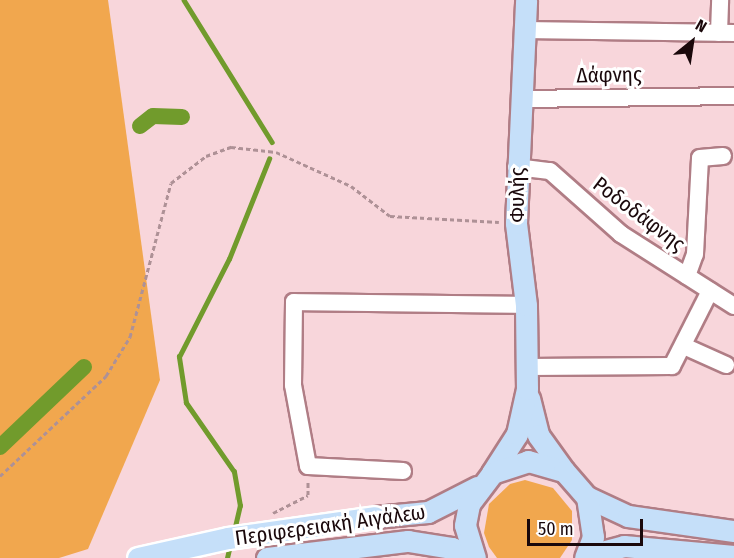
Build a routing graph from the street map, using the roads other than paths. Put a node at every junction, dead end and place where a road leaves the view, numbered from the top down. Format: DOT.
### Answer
graph roads {
  1 [pos="526,0"];
  2 [pos="720,0"];
  3 [pos="524,30"];
  4 [pos="727,33"];
  5 [pos="734,96"];
  6 [pos="521,99"];
  7 [pos="723,156"];
  8 [pos="516,167"];
  9 [pos="687,276"];
  10 [pos="710,291"];
  11 [pos="526,305"];
  12 [pos="734,306"];
  13 [pos="686,347"];
  14 [pos="726,365"];
  15 [pos="527,367"];
  16 [pos="527,389"];
  17 [pos="403,471"];
  18 [pos="564,471"];
  19 [pos="486,479"];
  20 [pos="587,497"];
  21 [pos="734,531"];
  22 [pos="734,556"];
  23 [pos="586,557"];
  24 [pos="138,558"];
  25 [pos="267,558"];
  26 [pos="470,558"];
  27 [pos="475,558"];
  1 -- 3 [label="main road, Φυλής"];
  2 -- 4 [label="street"];
  3 -- 4 [label="street"];
  3 -- 6 [label="main road, Φυλής"];
  5 -- 6 [label="street, Δάφνης"];
  6 -- 8 [label="main road, Φυλής"];
  7 -- 9 [label="street"];
  8 -- 9 [label="street, Ροδοδάφνης"];
  8 -- 11 [label="main road, Φυλής"];
  9 -- 10 [label="street, Ροδοδάφνης"];
  10 -- 12 [label="street, Ροδοδάφνης"];
  10 -- 13 [label="street"];
  11 -- 15 [label="main road, Φυλής"];
  11 -- 17 [label="street"];
  13 -- 14 [label="street"];
  13 -- 15 [label="street"];
  15 -- 16 [label="main road, Φυλής"];
  16 -- 18 [label="main road, Φυλής"];
  16 -- 19 [label="main road, Φυλής"];
  18 -- 19 [label="main road"];
  18 -- 20 [label="main road, Φυλής"];
  19 -- 24 [label="main road, Περιφερειακή Αιγάλεω, bridge"];
  19 -- 27 [label="main road"];
  20 -- 21 [label="main road"];
  20 -- 23 [label="main road"];
  22 -- 23 [label="main road"];
  25 -- 26 [label="main road, Περιφερειακή Αιγάλεω"];
}
